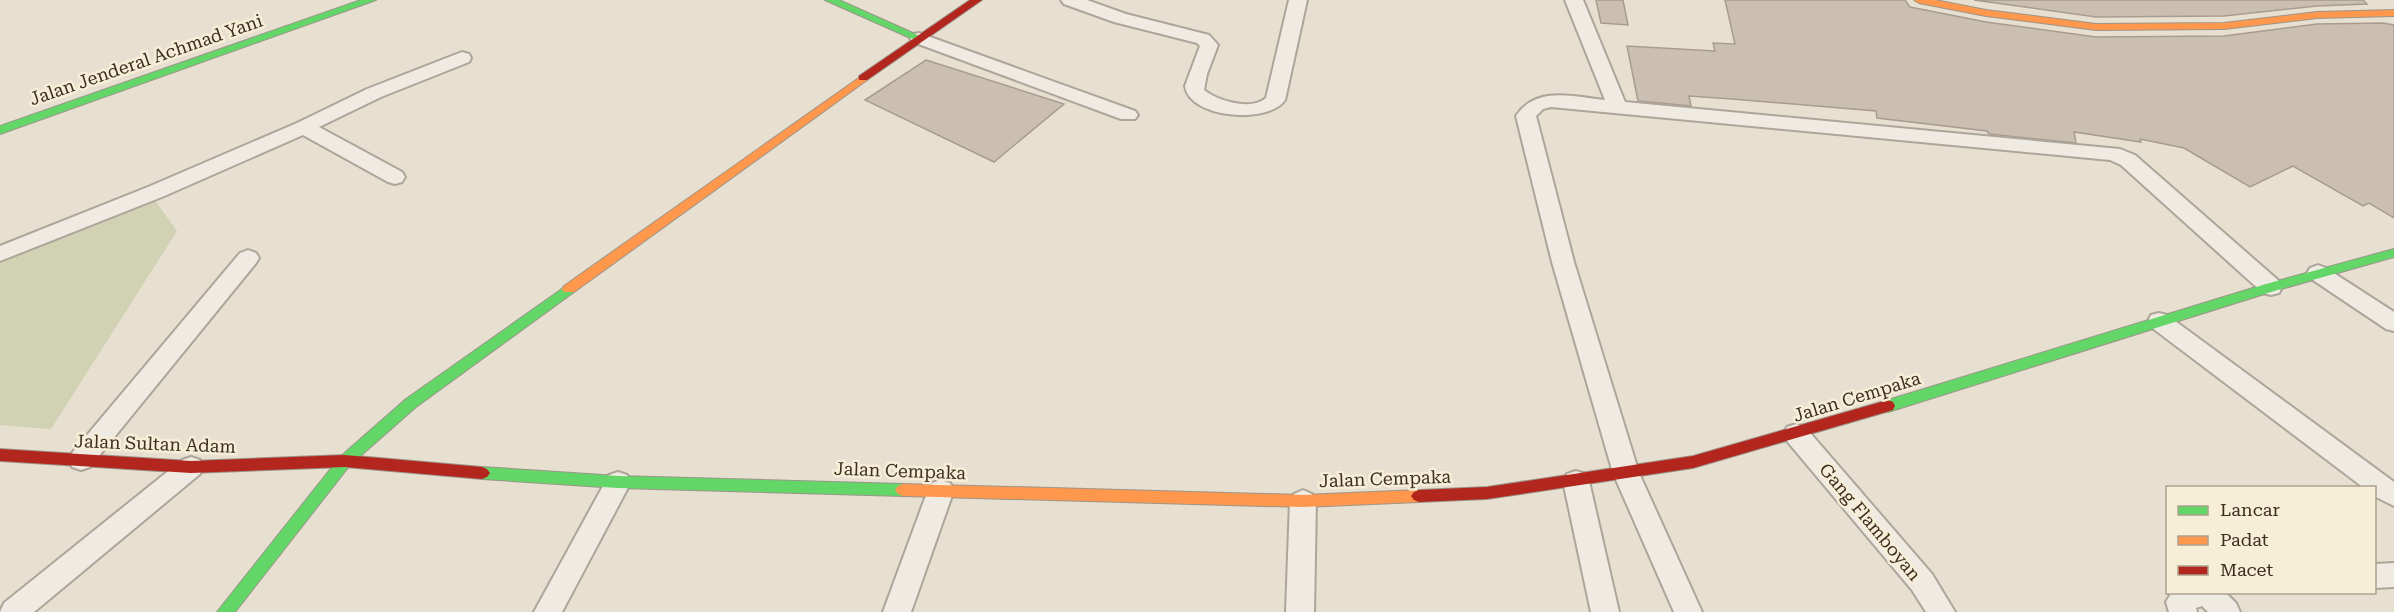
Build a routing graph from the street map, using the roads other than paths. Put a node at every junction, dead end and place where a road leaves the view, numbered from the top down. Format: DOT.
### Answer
graph roads {
  1 [pos="334,0"];
  2 [pos="371,0"];
  3 [pos="830,0"];
  4 [pos="977,0"];
  5 [pos="1070,0"];
  6 [pos="1298,0"];
  7 [pos="1574,0"];
  8 [pos="1919,0"];
  9 [pos="2394,13"];
  10 [pos="919,38"];
  11 [pos="462,58"];
  12 [pos="1618,108"];
  13 [pos="1128,115"];
  14 [pos="4,121"];
  15 [pos="304,128"];
  16 [pos="395,177"];
  17 [pos="2394,253"];
  18 [pos="0,254"];
  19 [pos="248,258"];
  20 [pos="2318,273"];
  21 [pos="2271,287"];
  22 [pos="2159,321"];
  23 [pos="2394,323"];
  24 [pos="1796,434"];
  25 [pos="0,455"];
  26 [pos="81,460"];
  27 [pos="345,461"];
  28 [pos="191,467"];
  29 [pos="1626,474"];
  30 [pos="1576,481"];
  31 [pos="618,482"];
  32 [pos="941,490"];
  33 [pos="2394,496"];
  34 [pos="1302,501"];
  35 [pos="2394,575"];
  36 [pos="2376,576"];
  37 [pos="2202,594"];
  38 [pos="2208,594"];
  39 [pos="14,612"];
  40 [pos="225,612"];
  41 [pos="548,612"];
  42 [pos="897,612"];
  43 [pos="1300,612"];
  44 [pos="1605,612"];
  45 [pos="1688,612"];
  46 [pos="1941,612"];
  47 [pos="2183,612"];
  48 [pos="2226,612"];
  1 -- 14 [label="main road, Jalan Jenderal Achmad Yani"];
  2 -- 14 [label="main road, Jalan Jenderal Achmad Yani"];
  3 -- 10 [label="main road"];
  4 -- 10 [label="main road"];
  5 -- 6 [label="street"];
  7 -- 12 [label="street"];
  8 -- 9 [label="main road"];
  10 -- 13 [label="street"];
  10 -- 27 [label="main road"];
  11 -- 15 [label="street"];
  12 -- 21 [label="street"];
  12 -- 29 [label="street"];
  15 -- 16 [label="street"];
  15 -- 18 [label="street"];
  17 -- 20 [label="main road, Jalan Cempaka"];
  19 -- 26 [label="street"];
  20 -- 21 [label="main road, Jalan Cempaka"];
  20 -- 23 [label="street"];
  21 -- 22 [label="main road, Jalan Cempaka"];
  22 -- 24 [label="main road, Jalan Cempaka"];
  22 -- 33 [label="street"];
  24 -- 29 [label="main road, Jalan Cempaka"];
  24 -- 46 [label="street, Gang Flamboyan"];
  25 -- 26 [label="main road, Jalan Sultan Adam"];
  26 -- 28 [label="main road, Jalan Sultan Adam"];
  27 -- 28 [label="main road, Jalan Sultan Adam"];
  27 -- 31 [label="main road, Jalan Cempaka"];
  27 -- 40 [label="main road"];
  28 -- 39 [label="street"];
  29 -- 30 [label="main road, Jalan Cempaka"];
  29 -- 45 [label="street"];
  30 -- 34 [label="main road, Jalan Cempaka"];
  30 -- 44 [label="street"];
  31 -- 32 [label="main road, Jalan Cempaka"];
  31 -- 41 [label="street"];
  32 -- 34 [label="main road, Jalan Cempaka"];
  32 -- 42 [label="street"];
  34 -- 43 [label="street"];
  35 -- 36 [label="street"];
  37 -- 47 [label="street"];
  38 -- 48 [label="street"];
}
